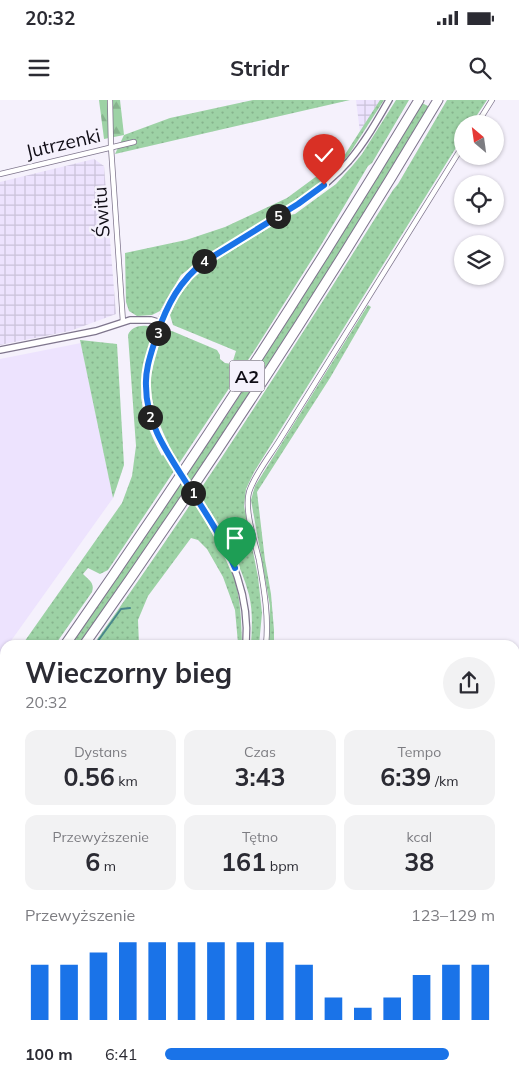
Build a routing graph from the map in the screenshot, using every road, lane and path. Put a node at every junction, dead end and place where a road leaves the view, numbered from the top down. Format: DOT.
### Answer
graph roads {
  1 [pos="110,100"];
  2 [pos="389,100"];
  3 [pos="419,100"];
  4 [pos="438,100"];
  5 [pos="492,100"];
  6 [pos="483,115"];
  7 [pos="134,142"];
  8 [pos="112,147"];
  9 [pos="454,160"];
  10 [pos="0,174"];
  11 [pos="123,322"];
  12 [pos="161,323"];
  13 [pos="0,350"];
  14 [pos="68,640"];
  15 [pos="88,640"];
  16 [pos="246,640"];
  17 [pos="266,640"];
  1 -- 8 [label="street, Świtu"];
  2 -- 12 [label="street"];
  3 -- 14 [label="highway, A2"];
  4 -- 15 [label="highway, A2"];
  5 -- 6 [label="street"];
  7 -- 8 [label="street, Jutrzenki"];
  8 -- 10 [label="street, Jutrzenki"];
  8 -- 11 [label="street, Świtu"];
  9 -- 17 [label="street"];
  11 -- 12 [label="street"];
  11 -- 13 [label="street"];
  12 -- 16 [label="street, bridge"];
}
